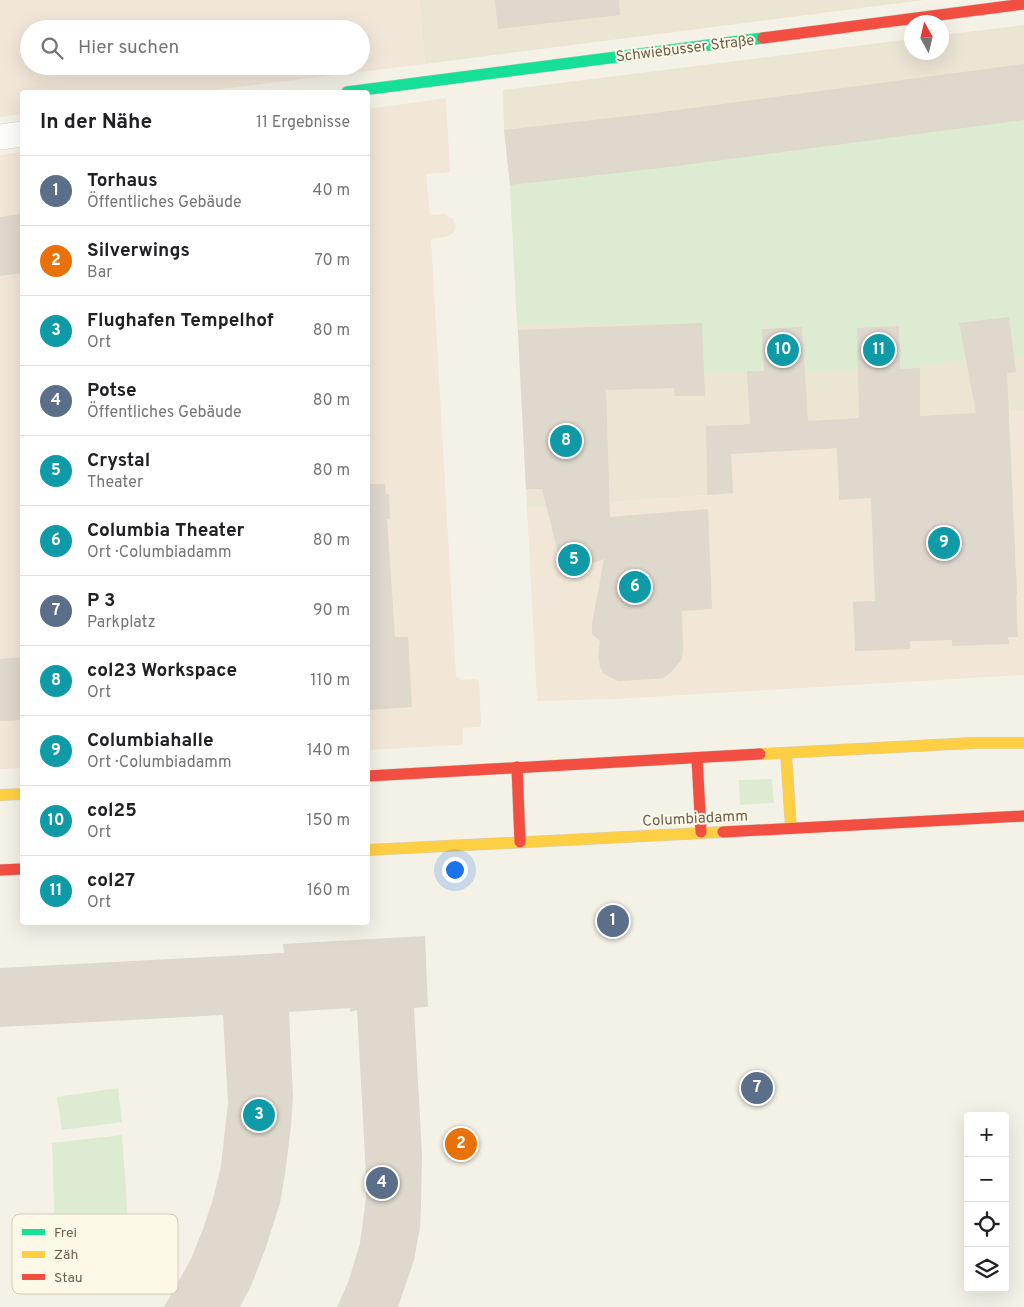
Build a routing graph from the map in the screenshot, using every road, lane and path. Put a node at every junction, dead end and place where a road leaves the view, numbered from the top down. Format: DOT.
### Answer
graph roads {
  1 [pos="1024,4"];
  2 [pos="362,90"];
  3 [pos="20,134"];
  4 [pos="0,137"];
  5 [pos="1024,743"];
  6 [pos="786,753"];
  7 [pos="698,758"];
  8 [pos="517,767"];
  9 [pos="370,776"];
  10 [pos="20,794"];
  11 [pos="0,795"];
  12 [pos="1024,816"];
  13 [pos="791,828"];
  14 [pos="701,832"];
  15 [pos="520,842"];
  16 [pos="370,850"];
  17 [pos="20,869"];
  18 [pos="0,870"];
  1 -- 2 [label="main road, Schwiebusser Straße"];
  3 -- 4 [label="street"];
  5 -- 6 [label="main road"];
  6 -- 7 [label="main road"];
  6 -- 13 [label="main road"];
  7 -- 8 [label="main road"];
  7 -- 14 [label="main road"];
  8 -- 9 [label="main road"];
  8 -- 15 [label="main road"];
  10 -- 11 [label="main road"];
  12 -- 13 [label="main road, Columbiadamm"];
  13 -- 14 [label="main road, Columbiadamm"];
  14 -- 15 [label="main road, Columbiadamm"];
  15 -- 16 [label="main road, Columbiadamm"];
  17 -- 18 [label="main road"];
}
